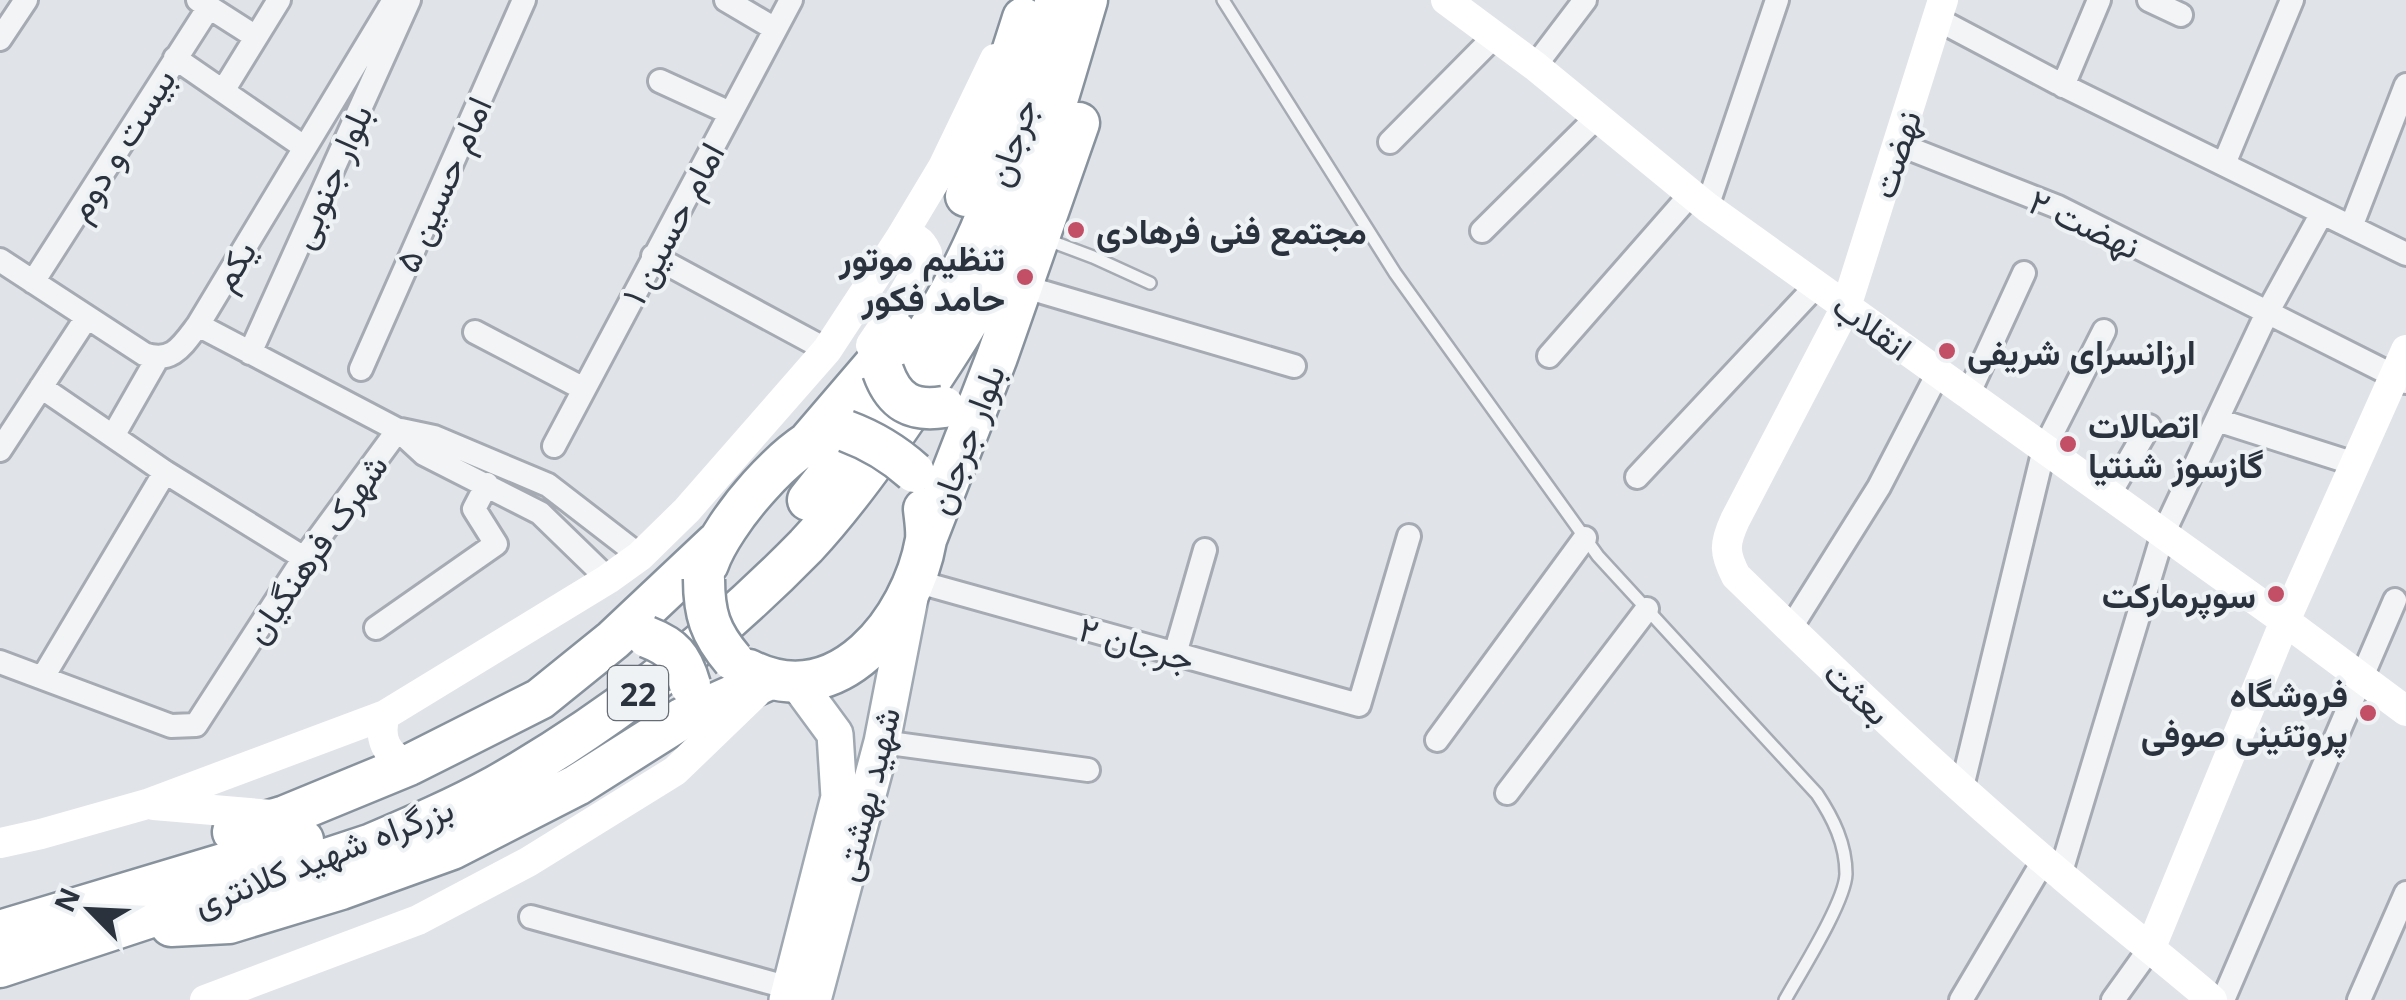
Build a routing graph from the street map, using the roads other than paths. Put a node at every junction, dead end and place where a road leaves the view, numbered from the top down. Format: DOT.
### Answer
graph roads {
  1 [pos="26,0"];
  2 [pos="279,0"];
  3 [pos="394,0"];
  4 [pos="409,0"];
  5 [pos="524,0"];
  6 [pos="726,0"];
  7 [pos="791,0"];
  8 [pos="1026,0"];
  9 [pos="1056,0"];
  10 [pos="1087,0"];
  11 [pos="1116,0"];
  12 [pos="1223,0"];
  13 [pos="1446,0"];
  14 [pos="1586,0"];
  15 [pos="1777,0"];
  16 [pos="2099,0"];
  17 [pos="2148,0"];
  18 [pos="2292,0"];
  19 [pos="204,4"];
  20 [pos="1940,10"];
  21 [pos="2181,14"];
  22 [pos="776,29"];
  23 [pos="1495,36"];
  24 [pos="256,37"];
  25 [pos="0,39"];
  26 [pos="175,58"];
  27 [pos="1535,66"];
  28 [pos="660,81"];
  29 [pos="2406,85"];
  30 [pos="2064,86"];
  31 [pos="222,91"];
  32 [pos="730,112"];
  33 [pos="1597,116"];
  34 [pos="1046,140"];
  35 [pos="1390,142"];
  36 [pos="1898,144"];
  37 [pos="304,147"];
  38 [pos="2224,164"];
  39 [pos="1699,201"];
  40 [pos="2322,213"];
  41 [pos="2350,227"];
  42 [pos="1482,231"];
  43 [pos="901,237"];
  44 [pos="1040,238"];
  45 [pos="2406,254"];
  46 [pos="654,256"];
  47 [pos="0,260"];
  48 [pos="2024,273"];
  49 [pos="33,282"];
  50 [pos="1150,283"];
  51 [pos="1022,286"];
  52 [pos="1816,286"];
  53 [pos="1846,307"];
  54 [pos="2267,312"];
  55 [pos="87,317"];
  56 [pos="198,325"];
  57 [pos="2104,331"];
  58 [pos="475,332"];
  59 [pos="928,333"];
  60 [pos="828,350"];
  61 [pos="250,353"];
  62 [pos="1549,356"];
  63 [pos="997,358"];
  64 [pos="157,359"];
  65 [pos="882,364"];
  66 [pos="1294,366"];
  67 [pos="361,369"];
  68 [pos="2402,369"];
  69 [pos="1938,373"];
  70 [pos="41,387"];
  71 [pos="584,389"];
  72 [pos="1968,395"];
  73 [pos="2217,420"];
  74 [pos="2149,426"];
  75 [pos="398,430"];
  76 [pos="825,433"];
  77 [pos="113,436"];
  78 [pos="554,446"];
  79 [pos="2044,449"];
  80 [pos="0,450"];
  81 [pos="2355,464"];
  82 [pos="165,472"];
  83 [pos="1637,477"];
  84 [pos="487,484"];
  85 [pos="2109,496"];
  86 [pos="2163,534"];
  87 [pos="927,536"];
  88 [pos="1409,536"];
  89 [pos="1585,538"];
  90 [pos="1205,550"];
  91 [pos="640,556"];
  92 [pos="304,558"];
  93 [pos="710,561"];
  94 [pos="608,579"];
  95 [pos="913,584"];
  96 [pos="2395,600"];
  97 [pos="1647,609"];
  98 [pos="2285,622"];
  99 [pos="376,628"];
  100 [pos="1790,629"];
  101 [pos="630,638"];
  102 [pos="1175,654"];
  103 [pos="0,662"];
  104 [pos="42,677"];
  105 [pos="2360,677"];
  106 [pos="783,680"];
  107 [pos="687,701"];
  108 [pos="2406,711"];
  109 [pos="385,715"];
  110 [pos="1437,740"];
  111 [pos="882,742"];
  112 [pos="409,766"];
  113 [pos="1088,770"];
  114 [pos="1962,787"];
  115 [pos="1507,793"];
  116 [pos="147,804"];
  117 [pos="285,816"];
  118 [pos="0,843"];
  119 [pos="2052,868"];
  120 [pos="2402,901"];
  121 [pos="530,917"];
  122 [pos="0,918"];
  123 [pos="122,929"];
  124 [pos="0,931"];
  125 [pos="2151,946"];
  126 [pos="0,967"];
  127 [pos="796,996"];
  128 [pos="210,999"];
  129 [pos="1785,1000"];
  130 [pos="1961,1000"];
  131 [pos="2113,1000"];
  132 [pos="2212,1000"];
  133 [pos="2223,1000"];
  134 [pos="2359,1000"];
  1 -- 25 [label="street"];
  2 -- 24 [label="street"];
  3 -- 37 [label="street, یکم"];
  4 -- 61 [label="street, بلوار جنوبی"];
  5 -- 67 [label="street, امام حسین ۵"];
  6 -- 22 [label="street"];
  7 -- 22 [label="street, امام حسین ۱"];
  8 -- 43 [label="street"];
  8 -- 65 [label="highway"];
  9 -- 59 [label="highway, جرجان / 22"];
  10 -- 34 [label="highway, جرجان / 22"];
  11 -- 44 [label="highway, بلوار جرجان"];
  12 -- 89 [label="lane"];
  13 -- 23 [label="street, انقلاب"];
  14 -- 27 [label="street"];
  15 -- 39 [label="street"];
  16 -- 30 [label="street"];
  17 -- 21 [label="street"];
  18 -- 38 [label="street"];
  19 -- 24 [label="street"];
  19 -- 26 [label="street, بیست و دوم"];
  20 -- 30 [label="street"];
  20 -- 36 [label="street, نهضت"];
  22 -- 32 [label="street, امام حسین ۱"];
  23 -- 27 [label="street, انقلاب"];
  23 -- 35 [label="street"];
  24 -- 31 [label="street"];
  26 -- 31 [label="street"];
  26 -- 49 [label="street, بیست و دوم"];
  27 -- 33 [label="street, انقلاب"];
  28 -- 32 [label="street"];
  29 -- 41 [label="street"];
  30 -- 38 [label="street"];
  31 -- 37 [label="street"];
  32 -- 46 [label="street, امام حسین ۱"];
  33 -- 39 [label="street, انقلاب"];
  33 -- 42 [label="street"];
  34 -- 123 [label="highway, بزرگراه شهید کلانتری / 22"];
  36 -- 53 [label="street, نهضت"];
  36 -- 54 [label="street, ۲ نهضت"];
  37 -- 56 [label="street, یکم"];
  38 -- 40 [label="street"];
  39 -- 52 [label="street, انقلاب"];
  39 -- 62 [label="street"];
  40 -- 41 [label="street"];
  40 -- 54 [label="street"];
  41 -- 45 [label="street"];
  43 -- 60 [label="street"];
  43 -- 76 [label="street"];
  44 -- 50 [label="lane"];
  44 -- 51 [label="highway, بلوار جرجان"];
  46 -- 60 [label="street"];
  46 -- 71 [label="street, امام حسین ۱"];
  47 -- 49 [label="street"];
  48 -- 72 [label="street"];
  49 -- 55 [label="street"];
  51 -- 63 [label="highway, بلوار جرجان"];
  51 -- 66 [label="street"];
  52 -- 53 [label="street, انقلاب"];
  52 -- 83 [label="street"];
  53 -- 69 [label="street, انقلاب"];
  53 -- 100 [label="street, بعثت"];
  54 -- 68 [label="street, ۲ نهضت"];
  54 -- 73 [label="street"];
  55 -- 64 [label="street"];
  55 -- 70 [label="street"];
  56 -- 61 [label="street"];
  56 -- 64 [label="street, یکم"];
  57 -- 79 [label="street"];
  58 -- 71 [label="street"];
  59 -- 124 [label="highway, بزرگراه شهید کلانتری / 22"];
  60 -- 91 [label="street"];
  61 -- 75 [label="street"];
  63 -- 65 [label="highway, bridge"];
  63 -- 87 [label="highway, بلوار جرجان"];
  64 -- 77 [label="street"];
  65 -- 76 [label="highway"];
  68 -- 81 [label="street"];
  69 -- 72 [label="street, انقلاب"];
  69 -- 100 [label="street"];
  70 -- 77 [label="street"];
  70 -- 80 [label="street"];
  71 -- 78 [label="street, امام حسین ۱"];
  72 -- 79 [label="street, انقلاب"];
  73 -- 81 [label="street"];
  73 -- 86 [label="street"];
  74 -- 85 [label="street"];
  75 -- 84 [label="street"];
  75 -- 91 [label="street, شهرک فرهنگیان"];
  75 -- 92 [label="street, شهرک فرهنگیان"];
  76 -- 87 [label="highway, bridge"];
  76 -- 93 [label="highway"];
  77 -- 82 [label="street"];
  79 -- 85 [label="street, انقلاب"];
  79 -- 114 [label="street"];
  81 -- 98 [label="street"];
  82 -- 92 [label="street"];
  82 -- 104 [label="street"];
  84 -- 94 [label="street"];
  84 -- 99 [label="street"];
  85 -- 86 [label="street, انقلاب"];
  86 -- 98 [label="street, انقلاب"];
  86 -- 119 [label="street"];
  87 -- 95 [label="highway"];
  88 -- 102 [label="street, جرجان ۲"];
  89 -- 97 [label="lane"];
  89 -- 110 [label="street"];
  90 -- 102 [label="street"];
  91 -- 94 [label="street"];
  92 -- 104 [label="street, شهرک فرهنگیان"];
  93 -- 101 [label="highway, بزرگراه شهید کلانتری"];
  93 -- 106 [label="highway, bridge"];
  94 -- 109 [label="street"];
  95 -- 102 [label="street, جرجان ۲"];
  95 -- 106 [label="highway"];
  95 -- 111 [label="main road, شهید بهشتی"];
  96 -- 105 [label="street"];
  97 -- 115 [label="street"];
  97 -- 129 [label="lane"];
  98 -- 105 [label="street, انقلاب"];
  98 -- 125 [label="street"];
  100 -- 114 [label="street, بعثت"];
  101 -- 107 [label="highway, bridge"];
  101 -- 112 [label="highway, بزرگراه شهید کلانتری"];
  103 -- 104 [label="street, شهرک فرهنگیان"];
  105 -- 108 [label="street, انقلاب"];
  105 -- 133 [label="street"];
  106 -- 107 [label="highway, بزرگراه شهید کلانتری / 22"];
  106 -- 127 [label="main road, شهید بهشتی"];
  106 -- 128 [label="street"];
  107 -- 123 [label="highway, بزرگراه شهید کلانتری / 22"];
  109 -- 112 [label="street"];
  109 -- 116 [label="street"];
  111 -- 113 [label="street"];
  111 -- 127 [label="main road, شهید بهشتی"];
  112 -- 117 [label="highway, بزرگراه شهید کلانتری"];
  114 -- 119 [label="street, بعثت"];
  116 -- 117 [label="street"];
  116 -- 118 [label="street"];
  117 -- 122 [label="highway, بزرگراه شهید کلانتری"];
  119 -- 125 [label="street, بعثت"];
  119 -- 130 [label="street"];
  120 -- 134 [label="street"];
  121 -- 127 [label="street"];
  123 -- 126 [label="highway, بزرگراه شهید کلانتری / 22"];
  125 -- 131 [label="street"];
  125 -- 132 [label="street, بعثت"];
}
